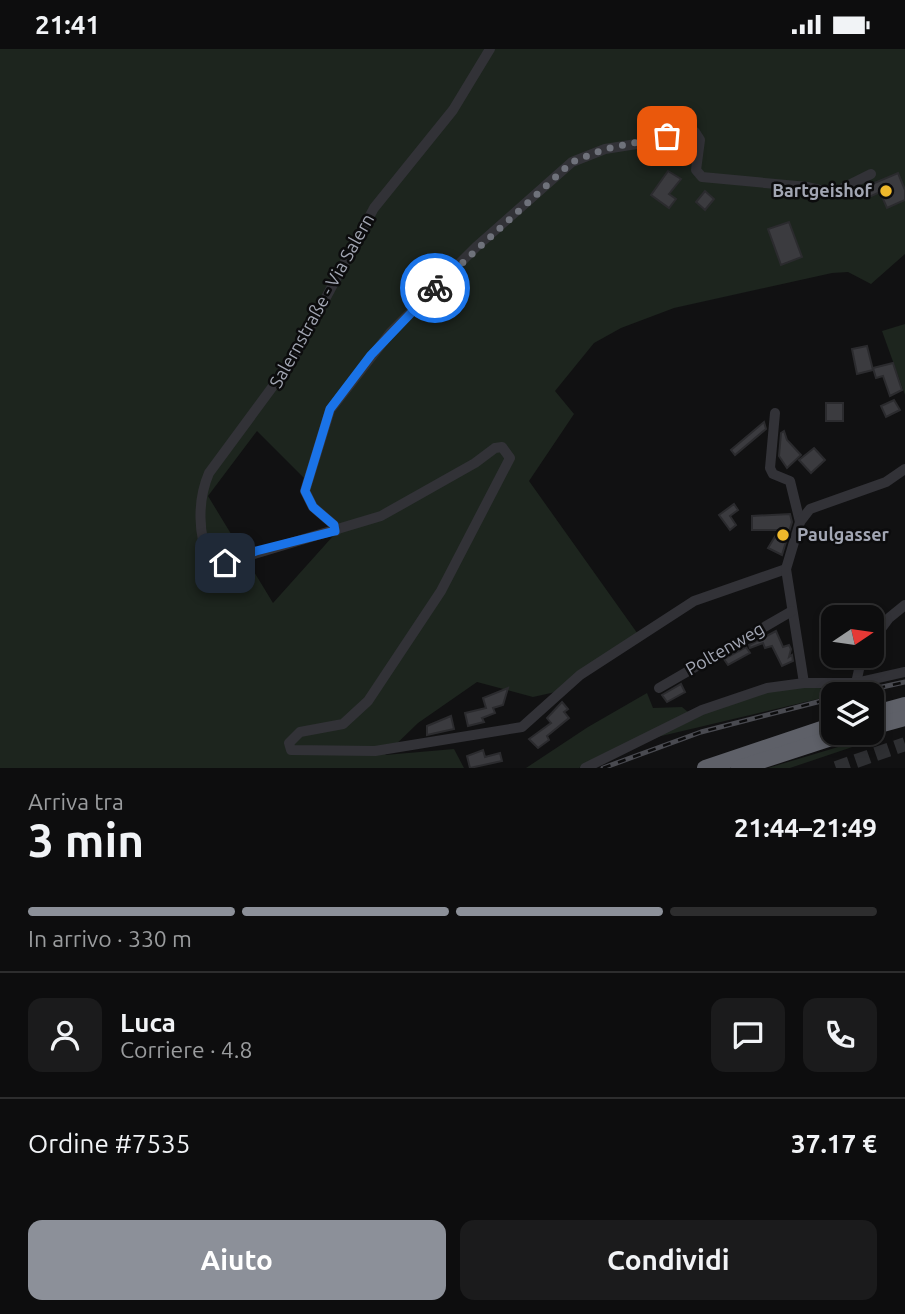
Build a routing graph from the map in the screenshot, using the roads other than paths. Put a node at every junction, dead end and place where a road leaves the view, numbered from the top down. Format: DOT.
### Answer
graph roads {
  1 [pos="490,49"];
  2 [pos="871,174"];
  3 [pos="775,414"];
  4 [pos="905,469"];
  5 [pos="796,506"];
  6 [pos="810,509"];
  7 [pos="800,522"];
  8 [pos="335,531"];
  9 [pos="786,569"];
  10 [pos="905,605"];
  11 [pos="792,611"];
  12 [pos="884,625"];
  13 [pos="905,672"];
  14 [pos="860,682"];
  15 [pos="804,683"];
  16 [pos="821,683"];
  17 [pos="659,688"];
  18 [pos="905,705"];
  19 [pos="884,711"];
  20 [pos="905,718"];
  21 [pos="884,724"];
  22 [pos="821,729"];
  23 [pos="821,741"];
  24 [pos="585,768"];
  25 [pos="705,768"];
  26 [pos="739,768"];
  1 -- 8 [label="street, Salernstraße - Via Salern"];
  2 -- 8 [label="street"];
  3 -- 5 [label="street"];
  4 -- 6 [label="street"];
  5 -- 6 [label="street"];
  5 -- 7 [label="street"];
  6 -- 7 [label="street"];
  7 -- 9 [label="street"];
  8 -- 9 [label="street, Salernstraße - Via Salern"];
  9 -- 11 [label="street"];
  10 -- 12 [label="street"];
  11 -- 15 [label="street"];
  11 -- 17 [label="street, Poltenweg"];
  13 -- 14 [label="street"];
  15 -- 16 [label="street"];
  15 -- 24 [label="street"];
  18 -- 19 [label="highway"];
  20 -- 21 [label="highway"];
  22 -- 25 [label="highway"];
  23 -- 26 [label="highway"];
}
